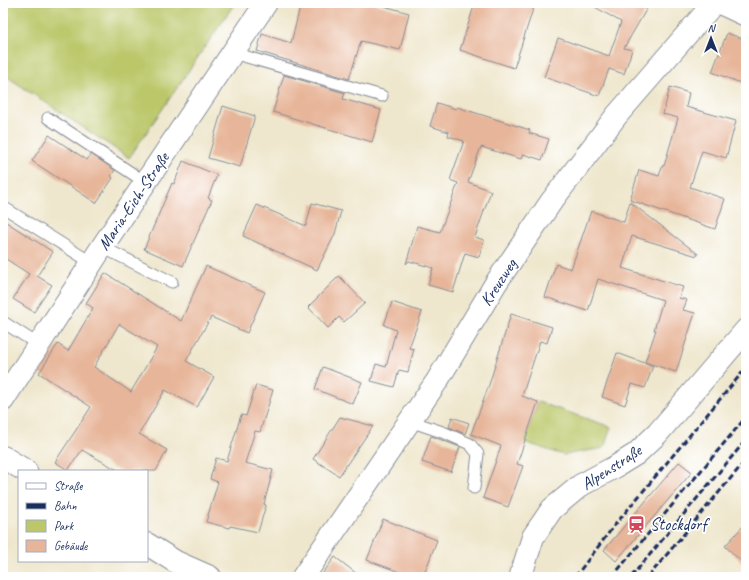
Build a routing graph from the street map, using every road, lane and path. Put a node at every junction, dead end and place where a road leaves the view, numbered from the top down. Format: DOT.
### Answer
graph roads {
  1 [pos="266,3"];
  2 [pos="714,3"];
  3 [pos="720,3"];
  4 [pos="746,15"];
  5 [pos="233,53"];
  6 [pos="382,96"];
  7 [pos="48,118"];
  8 [pos="145,182"];
  9 [pos="3,207"];
  10 [pos="97,255"];
  11 [pos="172,282"];
  12 [pos="3,322"];
  13 [pos="746,330"];
  14 [pos="39,345"];
  15 [pos="3,400"];
  16 [pos="410,421"];
  17 [pos="3,457"];
  18 [pos="24,470"];
  19 [pos="474,488"];
  20 [pos="148,545"];
  21 [pos="520,576"];
  22 [pos="210,577"];
  23 [pos="303,577"];
  1 -- 5 [label="street, Maria-Eich-Straße"];
  2 -- 16 [label="street, Kreuzweg"];
  3 -- 4 [label="street"];
  5 -- 6 [label="lane"];
  5 -- 8 [label="street, Maria-Eich-Straße"];
  7 -- 8 [label="lane"];
  8 -- 10 [label="street, Maria-Eich-Straße"];
  9 -- 10 [label="lane"];
  10 -- 11 [label="lane"];
  10 -- 14 [label="street, Maria-Eich-Straße"];
  12 -- 14 [label="lane"];
  13 -- 21 [label="street, Alpenstraße"];
  14 -- 15 [label="street, Maria-Eich-Straße"];
  16 -- 19 [label="lane"];
  16 -- 23 [label="street, Kreuzweg"];
  17 -- 18 [label="street"];
  20 -- 22 [label="street"];
}
